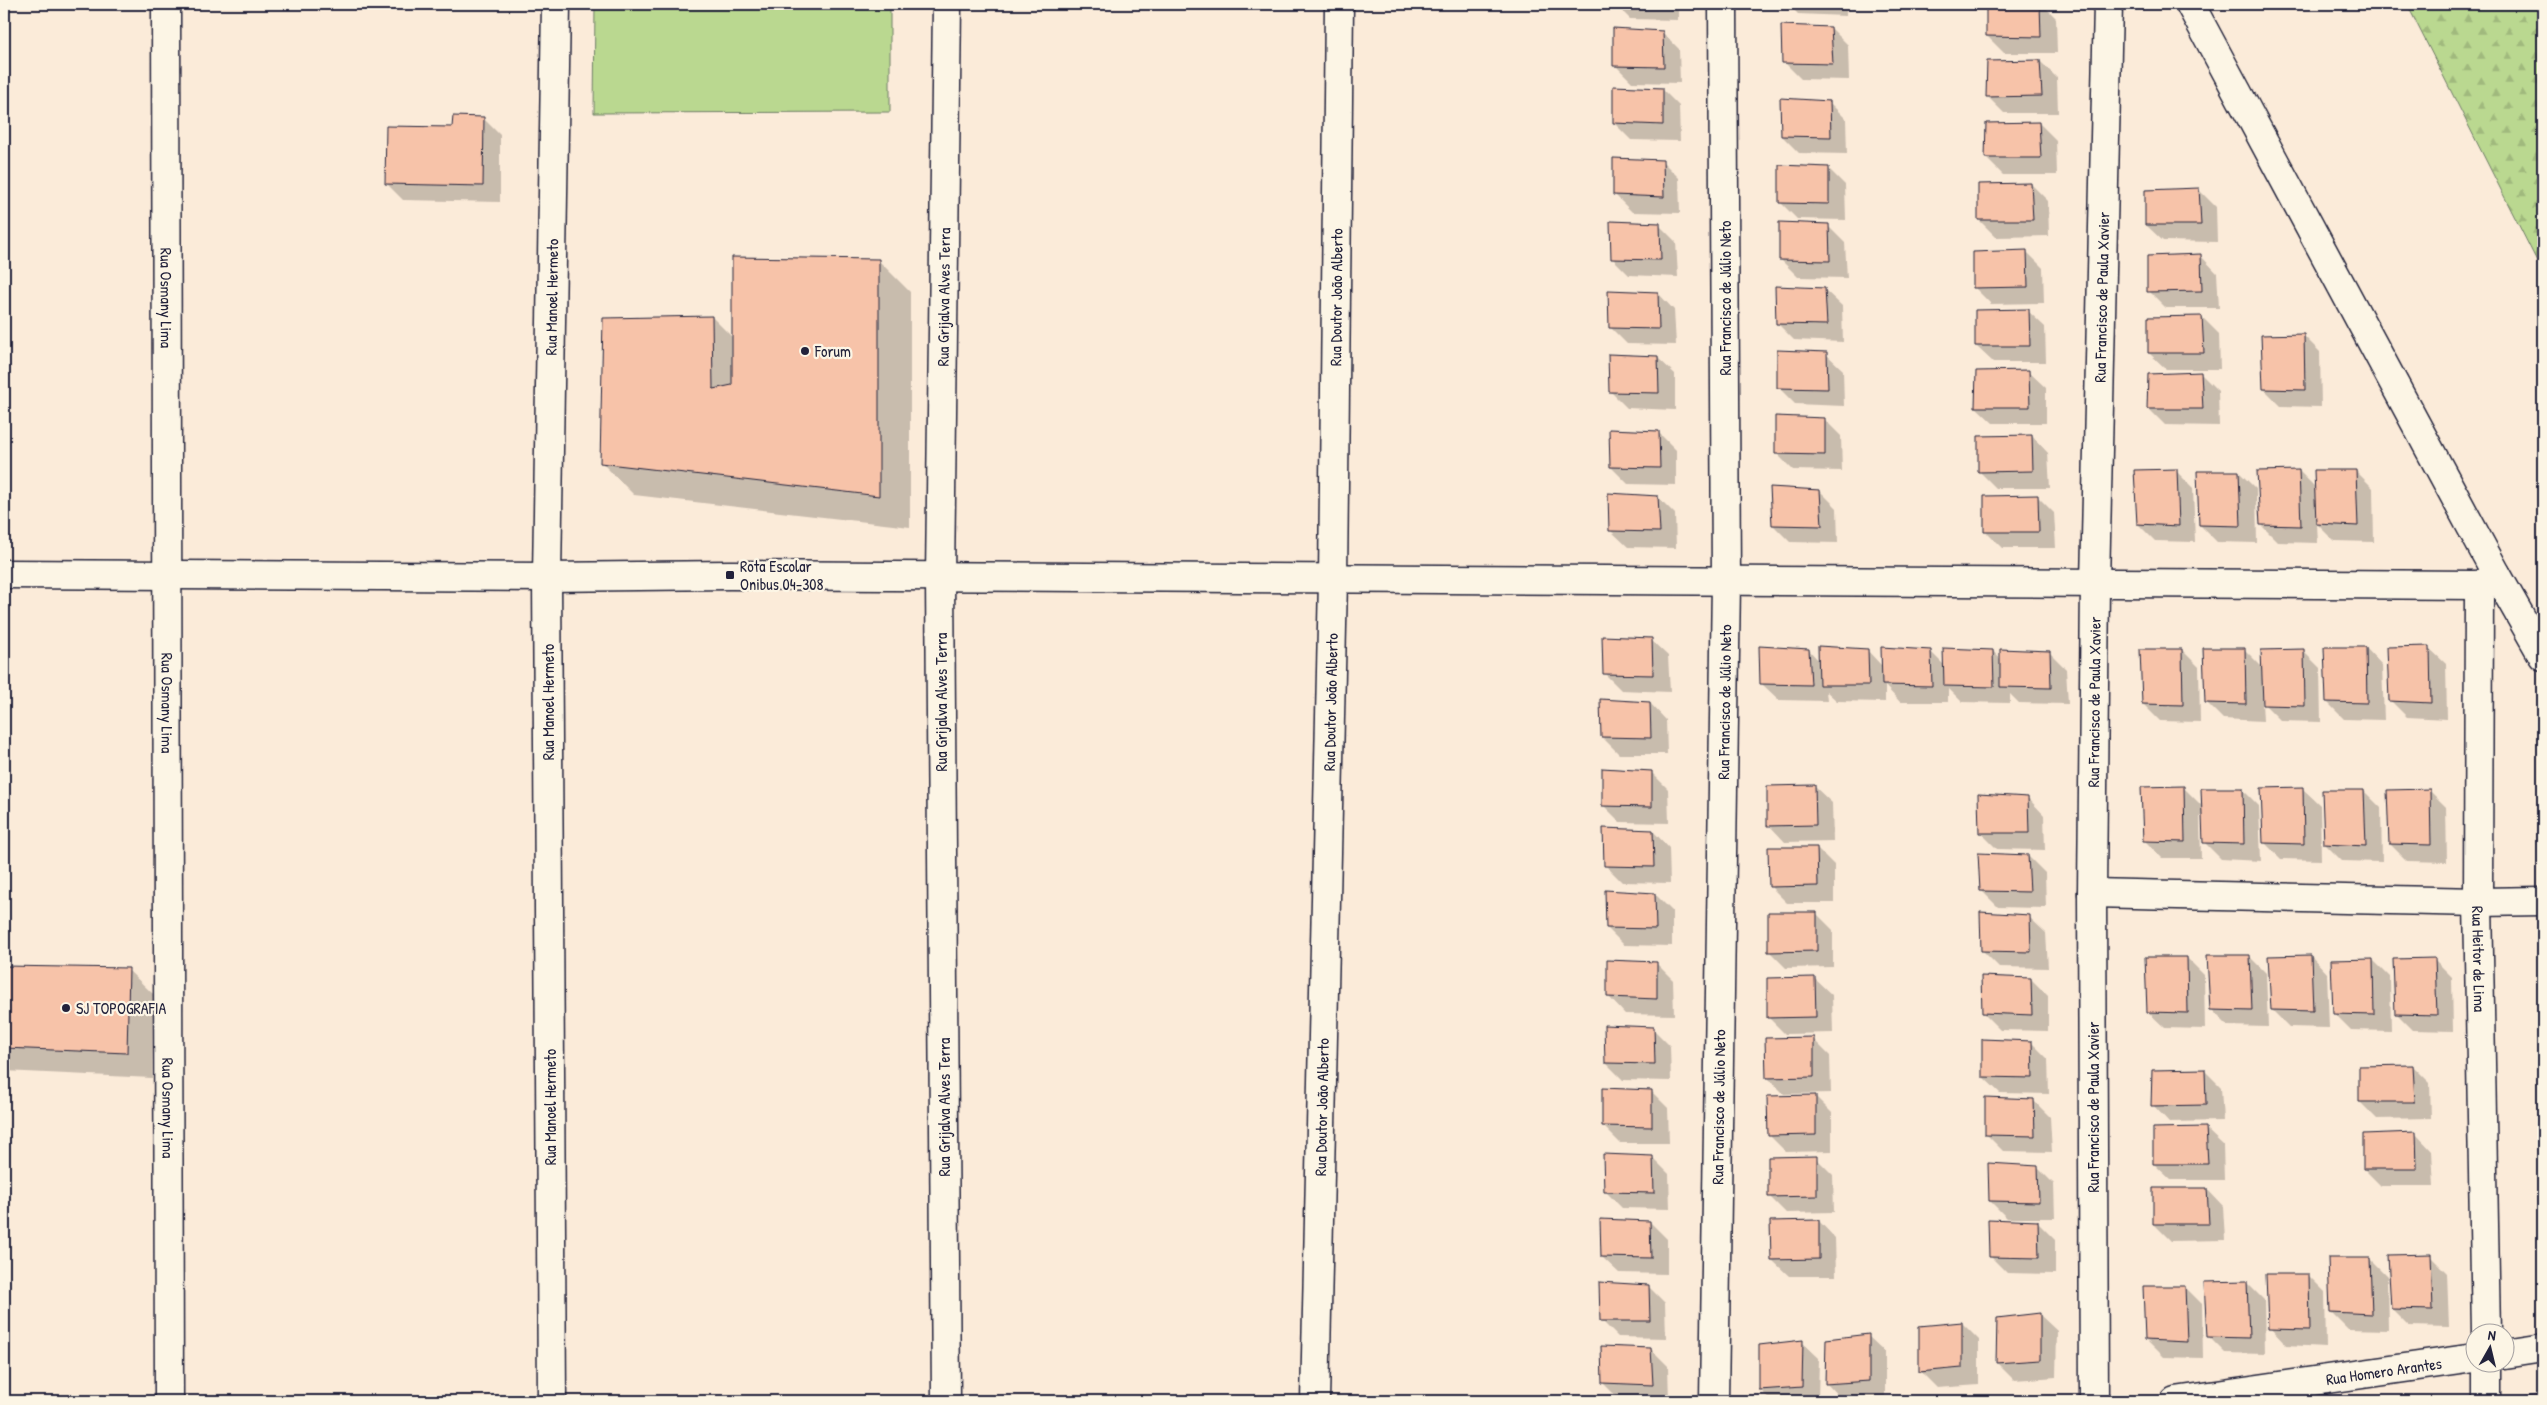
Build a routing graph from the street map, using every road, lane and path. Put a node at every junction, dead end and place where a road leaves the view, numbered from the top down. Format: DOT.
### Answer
graph roads {
  1 [pos="166,4"];
  2 [pos="556,4"];
  3 [pos="947,4"];
  4 [pos="1339,4"];
  5 [pos="1723,4"];
  6 [pos="2108,4"];
  7 [pos="2190,4"];
  8 [pos="4,574"];
  9 [pos="167,574"];
  10 [pos="547,577"];
  11 [pos="940,578"];
  12 [pos="1334,580"];
  13 [pos="2488,580"];
  14 [pos="1726,582"];
  15 [pos="2095,583"];
  16 [pos="2543,656"];
  17 [pos="2092,894"];
  18 [pos="2543,901"];
  19 [pos="2478,902"];
  20 [pos="2486,1322"];
  21 [pos="2543,1348"];
  22 [pos="2514,1352"];
  23 [pos="2464,1359"];
  24 [pos="2486,1372"];
  25 [pos="168,1401"];
  26 [pos="552,1401"];
  27 [pos="946,1401"];
  28 [pos="1315,1401"];
  29 [pos="1714,1401"];
  30 [pos="2094,1401"];
  31 [pos="2175,1401"];
  32 [pos="2486,1401"];
  1 -- 9 [label="street, Rua Osmany Lima"];
  2 -- 10 [label="street, Rua Manoel Hermeto"];
  3 -- 11 [label="street, Rua Grijalva Alves Terra"];
  4 -- 12 [label="street, Rua Doutor João Alberto"];
  5 -- 14 [label="street, Rua Francisco de Júlio Neto"];
  6 -- 15 [label="street, Rua Francisco de Paula Xavier"];
  7 -- 13 [label="street"];
  8 -- 9 [label="street"];
  9 -- 10 [label="street"];
  9 -- 25 [label="street, Rua Osmany Lima"];
  10 -- 11 [label="street"];
  10 -- 26 [label="street, Rua Manoel Hermeto"];
  11 -- 12 [label="street"];
  11 -- 27 [label="street, Rua Grijalva Alves Terra"];
  12 -- 14 [label="street"];
  12 -- 28 [label="street, Rua Doutor João Alberto"];
  13 -- 15 [label="street"];
  13 -- 16 [label="street"];
  13 -- 19 [label="street, Rua Heitor de Lima"];
  14 -- 15 [label="street"];
  14 -- 29 [label="street, Rua Francisco de Júlio Neto"];
  15 -- 17 [label="street, Rua Francisco de Paula Xavier"];
  17 -- 19 [label="street"];
  17 -- 30 [label="street, Rua Francisco de Paula Xavier"];
  18 -- 19 [label="street"];
  19 -- 20 [label="street, Rua Heitor de Lima"];
  21 -- 22 [label="street"];
  23 -- 31 [label="street, Rua Homero Arantes"];
  24 -- 32 [label="street"];
}
